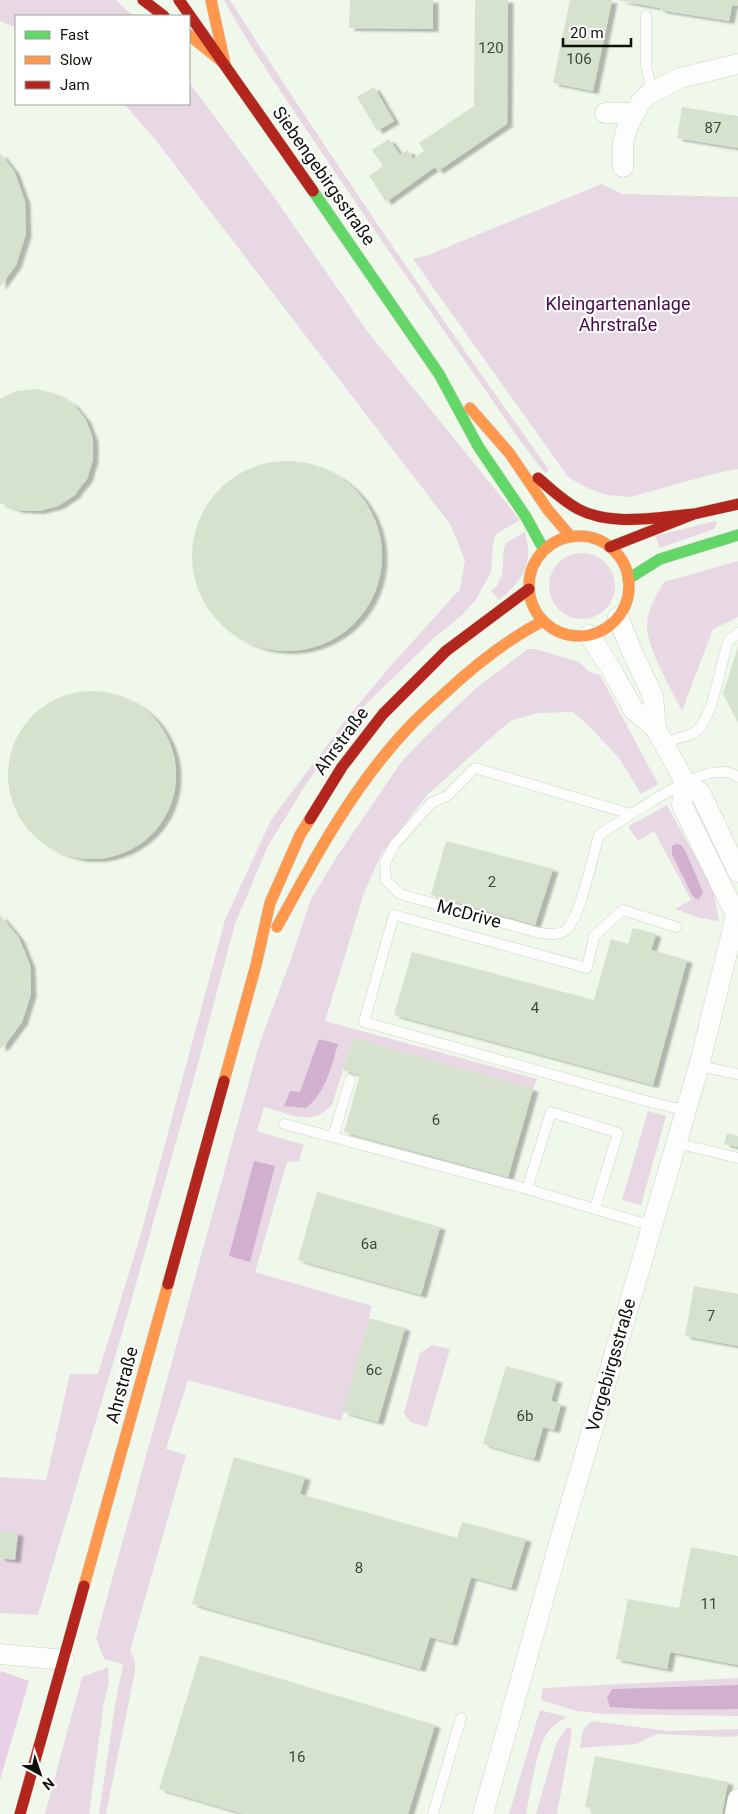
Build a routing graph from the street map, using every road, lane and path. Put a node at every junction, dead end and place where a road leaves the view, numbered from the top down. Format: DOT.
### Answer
graph roads {
  1 [pos="144,0"];
  2 [pos="179,0"];
  3 [pos="211,0"];
  4 [pos="163,15"];
  5 [pos="190,15"];
  6 [pos="190,15"];
  7 [pos="646,16"];
  8 [pos="190,36"];
  9 [pos="225,64"];
  10 [pos="738,64"];
  11 [pos="652,92"];
  12 [pos="635,112"];
  13 [pos="605,113"];
  14 [pos="623,167"];
  15 [pos="438,374"];
  16 [pos="510,454"];
  17 [pos="738,504"];
  18 [pos="694,514"];
  19 [pos="738,535"];
  20 [pos="571,537"];
  21 [pos="610,547"];
  22 [pos="544,550"];
  23 [pos="628,579"];
  24 [pos="529,590"];
  25 [pos="618,617"];
  26 [pos="543,621"];
  27 [pos="738,632"];
  28 [pos="589,635"];
  29 [pos="660,736"];
  30 [pos="738,777"];
  31 [pos="686,782"];
  32 [pos="631,814"];
  33 [pos="738,872"];
  34 [pos="737,913"];
  35 [pos="676,927"];
  36 [pos="256,965"];
  37 [pos="700,1066"];
  38 [pos="738,1074"];
  39 [pos="350,1080"];
  40 [pos="685,1110"];
  41 [pos="284,1124"];
  42 [pos="334,1137"];
  43 [pos="676,1143"];
  44 [pos="738,1158"];
  45 [pos="527,1189"];
  46 [pos="595,1208"];
  47 [pos="652,1226"];
  48 [pos="0,1654"];
  49 [pos="64,1660"];
  50 [pos="461,1718"];
  51 [pos="738,1799"];
  52 [pos="20,1814"];
  53 [pos="433,1814"];
  54 [pos="483,1814"];
  55 [pos="735,1814"];
  1 -- 4 [label="main road"];
  2 -- 6 [label="main road, Siebengebirgsstraße"];
  3 -- 9 [label="main road"];
  5 -- 9 [label="main road, Siebengebirgsstraße"];
  7 -- 11 [label="lane"];
  8 -- 9 [label="main road"];
  9 -- 15 [label="main road, Siebengebirgsstraße"];
  10 -- 11 [label="street"];
  11 -- 12 [label="street"];
  12 -- 13 [label="street"];
  12 -- 14 [label="street"];
  15 -- 16 [label="main road, Siebengebirgsstraße"];
  15 -- 22 [label="main road, Siebengebirgsstraße"];
  16 -- 18 [label="main road"];
  16 -- 20 [label="main road, Siebengebirgsstraße"];
  17 -- 18 [label="main road"];
  18 -- 21 [label="main road"];
  19 -- 23 [label="main road"];
  20 -- 21 [label="main road"];
  20 -- 22 [label="main road"];
  21 -- 23 [label="main road"];
  22 -- 24 [label="main road"];
  23 -- 25 [label="main road"];
  24 -- 26 [label="main road"];
  24 -- 36 [label="main road, Ahrstraße"];
  25 -- 28 [label="main road"];
  25 -- 29 [label="street"];
  26 -- 28 [label="main road"];
  26 -- 36 [label="main road, Ahrstraße"];
  27 -- 29 [label="lane"];
  28 -- 29 [label="street"];
  29 -- 31 [label="street"];
  30 -- 31 [label="lane"];
  31 -- 32 [label="lane"];
  31 -- 33 [label="street"];
  31 -- 34 [label="street, Vorgebirgsstraße"];
  32 -- 32 [label="lane, McDrive"];
  34 -- 37 [label="street, Vorgebirgsstraße"];
  35 -- 40 [label="lane"];
  36 -- 49 [label="main road, Ahrstraße"];
  37 -- 38 [label="lane"];
  37 -- 40 [label="street, Vorgebirgsstraße"];
  39 -- 42 [label="lane"];
  40 -- 43 [label="street, Vorgebirgsstraße"];
  41 -- 42 [label="lane"];
  42 -- 45 [label="lane"];
  43 -- 44 [label="lane"];
  43 -- 47 [label="street, Vorgebirgsstraße"];
  45 -- 46 [label="lane"];
  45 -- 46 [label="lane"];
  46 -- 47 [label="lane"];
  47 -- 54 [label="street, Vorgebirgsstraße"];
  48 -- 49 [label="street"];
  49 -- 52 [label="main road, Ahrstraße"];
  50 -- 53 [label="lane"];
  51 -- 55 [label="street"];
}
